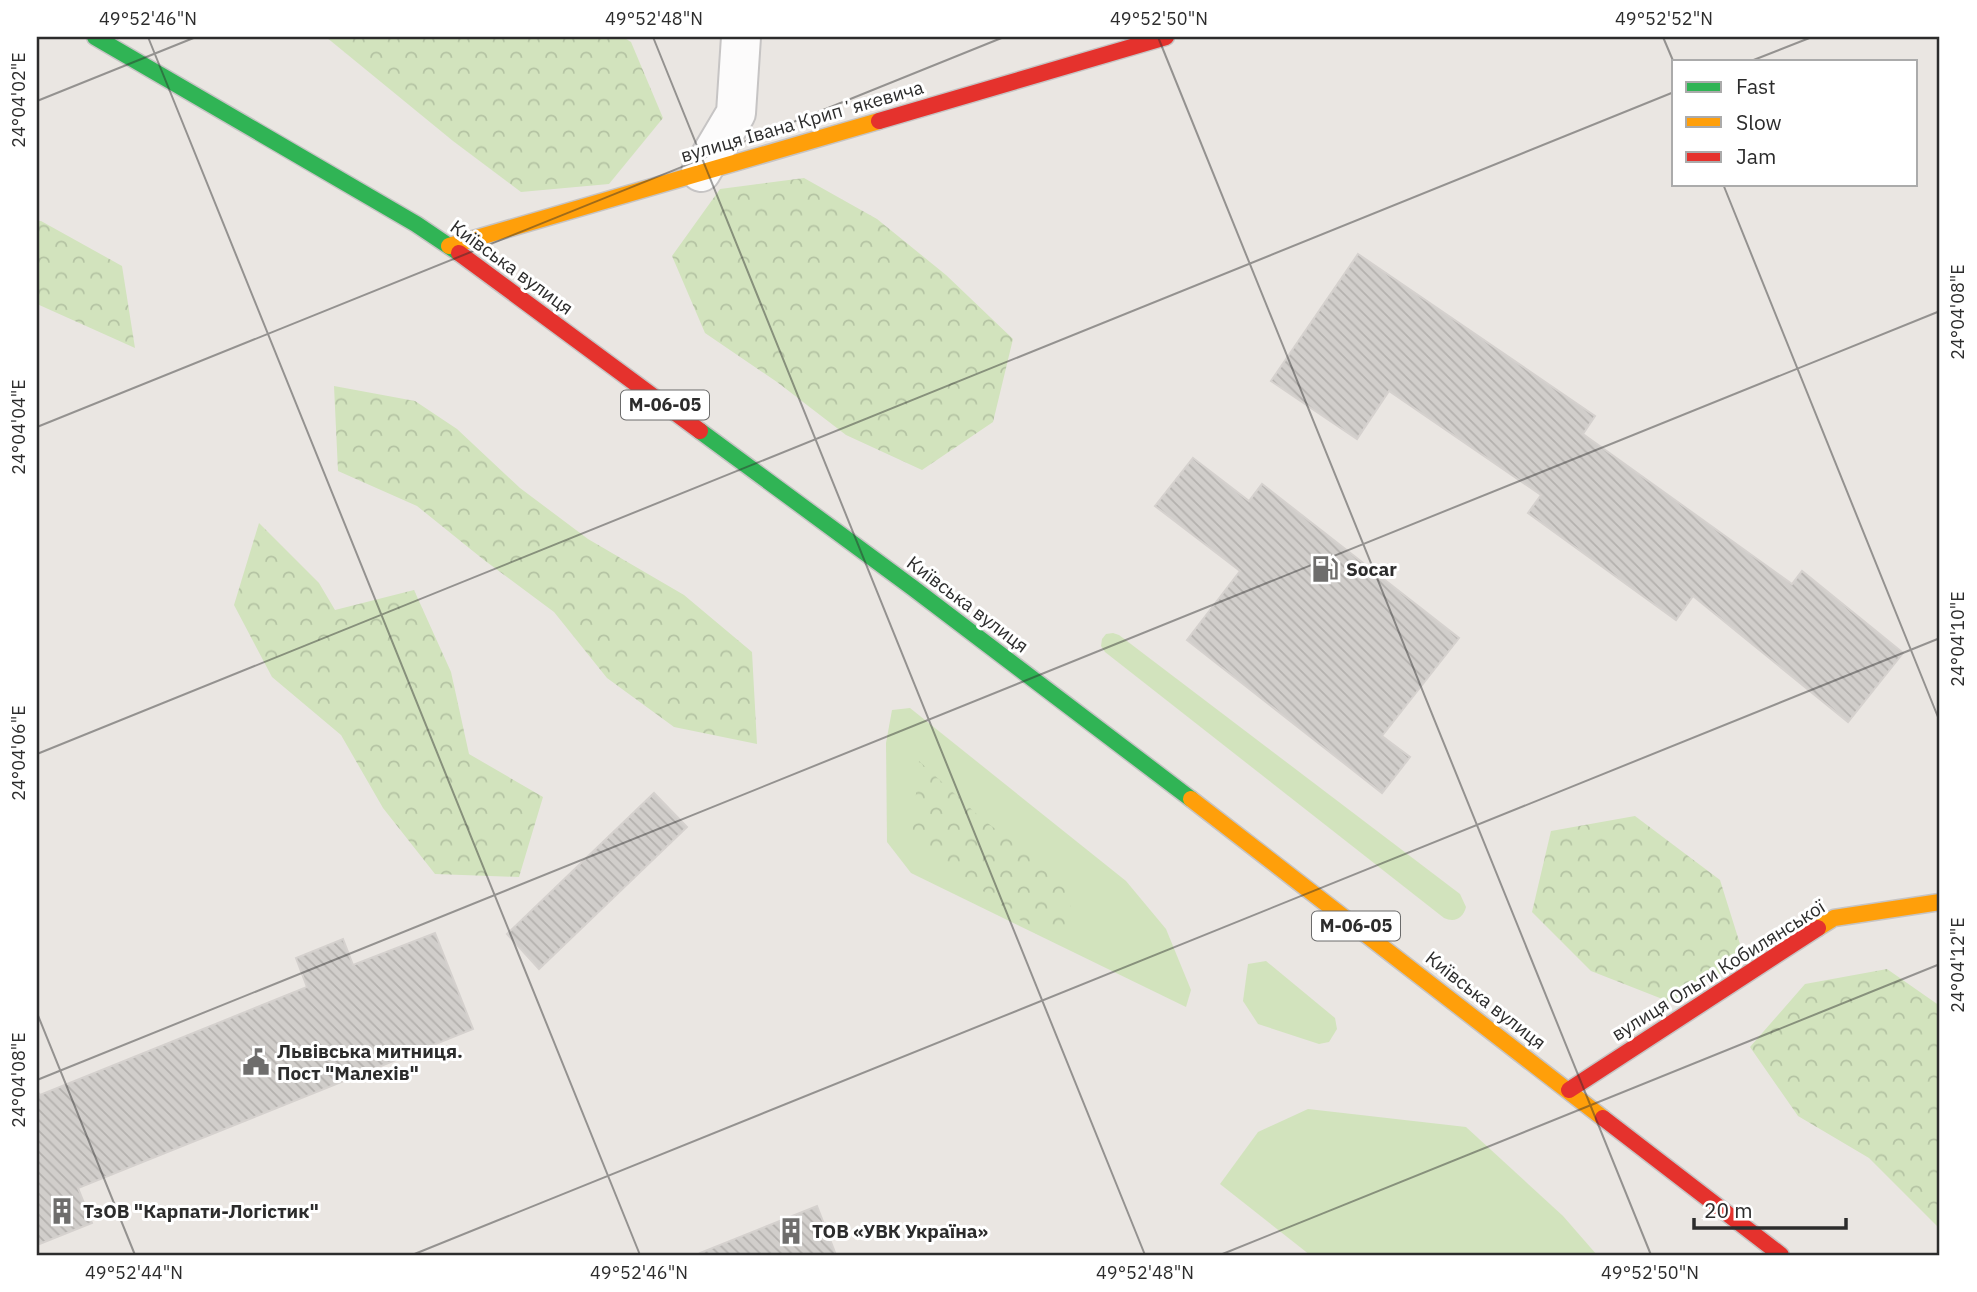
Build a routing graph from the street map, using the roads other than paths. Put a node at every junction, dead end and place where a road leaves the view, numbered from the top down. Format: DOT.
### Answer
graph roads {
  1 [pos="95,37"];
  2 [pos="741,37"];
  3 [pos="1166,37"];
  4 [pos="701,172"];
  5 [pos="449,246"];
  6 [pos="1940,902"];
  7 [pos="1569,1090"];
  8 [pos="1781,1255"];
  1 -- 5 [label="main road, Київська вулиця / М-06-05"];
  2 -- 4 [label="street"];
  3 -- 4 [label="main road, вулиця Івана Крипʼякевича"];
  4 -- 5 [label="main road, вулиця Івана Крипʼякевича"];
  5 -- 7 [label="main road, Київська вулиця / М-06-05"];
  6 -- 7 [label="main road, вулиця Ольги Кобилянської"];
  7 -- 8 [label="main road, Київська вулиця / М-06-05"];
}
